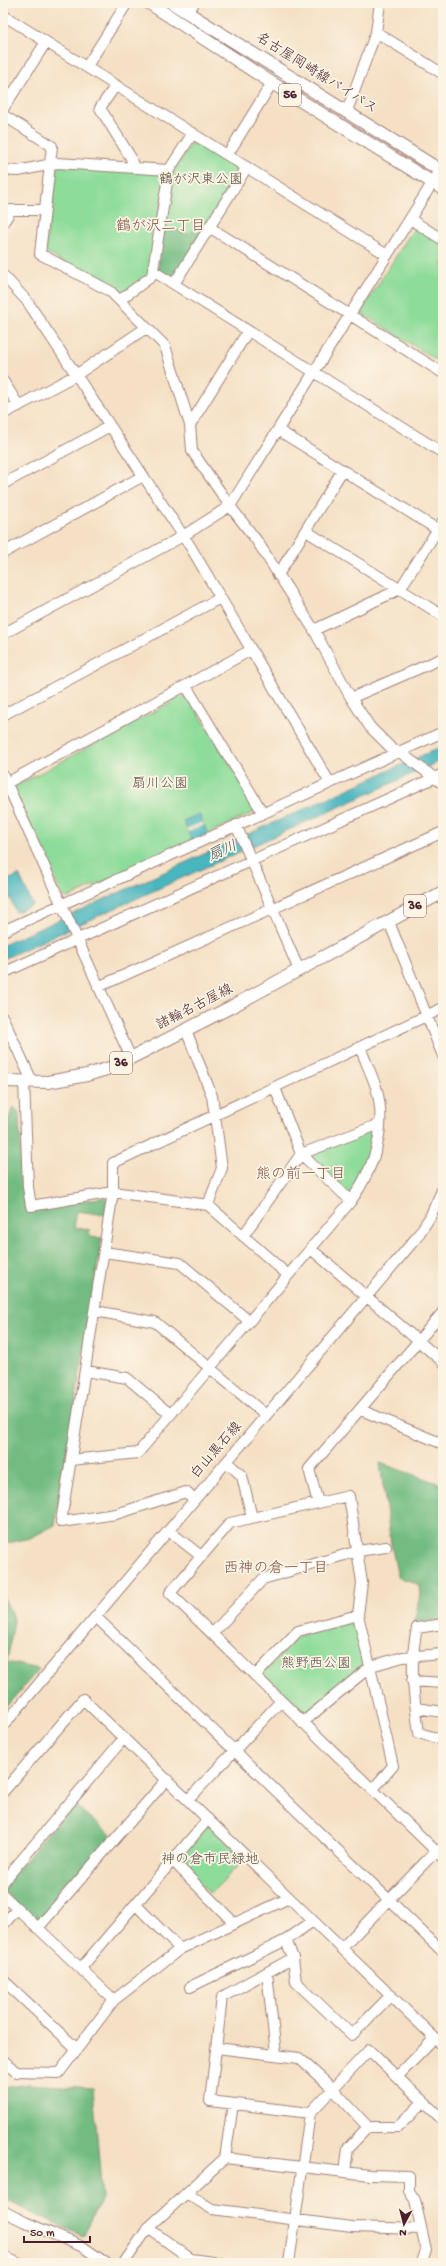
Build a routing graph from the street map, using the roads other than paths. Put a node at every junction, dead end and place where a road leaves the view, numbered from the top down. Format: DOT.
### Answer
graph roads {
  1 [pos="127,3"];
  2 [pos="149,3"];
  3 [pos="172,3"];
  4 [pos="380,3"];
  5 [pos="191,8"];
  6 [pos="3,15"];
  7 [pos="376,32"];
  8 [pos="46,42"];
  9 [pos="87,66"];
  10 [pos="443,74"];
  11 [pos="116,84"];
  12 [pos="272,84"];
  13 [pos="3,109"];
  14 [pos="347,111"];
  15 [pos="3,115"];
  16 [pos="193,133"];
  17 [pos="228,154"];
  18 [pos="50,164"];
  19 [pos="133,167"];
  20 [pos="247,167"];
  21 [pos="442,169"];
  22 [pos="3,170"];
  23 [pos="169,170"];
  24 [pos="438,186"];
  25 [pos="45,210"];
  26 [pos="410,219"];
  27 [pos="3,223"];
  28 [pos="209,227"];
  29 [pos="443,240"];
  30 [pos="387,254"];
  31 [pos="153,271"];
  32 [pos="3,275"];
  33 [pos="174,284"];
  34 [pos="120,300"];
  35 [pos="350,314"];
  36 [pos="146,328"];
  37 [pos="248,331"];
  38 [pos="314,373"];
  39 [pos="443,373"];
  40 [pos="76,375"];
  41 [pos="3,381"];
  42 [pos="19,406"];
  43 [pos="3,414"];
  44 [pos="190,425"];
  45 [pos="110,426"];
  46 [pos="278,430"];
  47 [pos="443,453"];
  48 [pos="342,471"];
  49 [pos="143,476"];
  50 [pos="3,484"];
  51 [pos="230,506"];
  52 [pos="441,528"];
  53 [pos="306,531"];
  54 [pos="183,536"];
  55 [pos="3,553"];
  56 [pos="278,575"];
  57 [pos="400,589"];
  58 [pos="220,598"];
  59 [pos="443,616"];
  60 [pos="314,630"];
  61 [pos="3,634"];
  62 [pos="251,650"];
  63 [pos="443,658"];
  64 [pos="186,686"];
  65 [pos="351,698"];
  66 [pos="3,715"];
  67 [pos="443,732"];
  68 [pos="398,751"];
  69 [pos="439,776"];
  70 [pos="4,781"];
  71 [pos="330,783"];
  72 [pos="443,784"];
  73 [pos="263,813"];
  74 [pos="236,825"];
  75 [pos="443,832"];
  76 [pos="250,860"];
  77 [pos="443,892"];
  78 [pos="443,901"];
  79 [pos="60,904"];
  80 [pos="272,910"];
  81 [pos="389,922"];
  82 [pos="3,931"];
  83 [pos="74,934"];
  84 [pos="299,970"];
  85 [pos="3,973"];
  86 [pos="98,987"];
  87 [pos="443,1008"];
  88 [pos="427,1015"];
  89 [pos="3,1018"];
  90 [pos="186,1030"];
  91 [pos="360,1047"];
  92 [pos="443,1056"];
  93 [pos="130,1058"];
  94 [pos="3,1081"];
  95 [pos="28,1081"];
  96 [pos="275,1088"];
  97 [pos="215,1116"];
  98 [pos="380,1124"];
  99 [pos="301,1154"];
  100 [pos="443,1188"];
  101 [pos="113,1192"];
  102 [pos="352,1201"];
  103 [pos="208,1205"];
  104 [pos="242,1236"];
  105 [pos="311,1248"];
  106 [pos="104,1252"];
  107 [pos="288,1275"];
  108 [pos="368,1297"];
  109 [pos="95,1311"];
  110 [pos="443,1312"];
  111 [pos="249,1321"];
  112 [pos="419,1342"];
  113 [pos="443,1362"];
  114 [pos="210,1367"];
  115 [pos="86,1371"];
  116 [pos="361,1410"];
  117 [pos="170,1414"];
  118 [pos="266,1416"];
  119 [pos="443,1444"];
  120 [pos="71,1460"];
  121 [pos="227,1462"];
  122 [pos="194,1500"];
  123 [pos="318,1503"];
  124 [pos="252,1518"];
  125 [pos="169,1531"];
  126 [pos="386,1547"];
  127 [pos="358,1551"];
  128 [pos="201,1556"];
  129 [pos="358,1615"];
  130 [pos="96,1617"];
  131 [pos="443,1624"];
  132 [pos="212,1634"];
  133 [pos="443,1654"];
  134 [pos="412,1656"];
  135 [pos="371,1666"];
  136 [pos="255,1676"];
  137 [pos="412,1681"];
  138 [pos="443,1683"];
  139 [pos="280,1702"];
  140 [pos="416,1708"];
  141 [pos="443,1712"];
  142 [pos="302,1723"];
  143 [pos="3,1726"];
  144 [pos="124,1738"];
  145 [pos="443,1740"];
  146 [pos="234,1749"];
  147 [pos="167,1779"];
  148 [pos="373,1789"];
  149 [pos="3,1792"];
  150 [pos="189,1798"];
  151 [pos="208,1819"];
  152 [pos="441,1852"];
  153 [pos="173,1861"];
  154 [pos="3,1882"];
  155 [pos="3,1895"];
  156 [pos="289,1898"];
  157 [pos="389,1899"];
  158 [pos="136,1905"];
  159 [pos="17,1909"];
  160 [pos="313,1921"];
  161 [pos="234,1923"];
  162 [pos="3,1925"];
  163 [pos="38,1928"];
  164 [pos="286,1940"];
  165 [pos="342,1948"];
  166 [pos="180,1949"];
  167 [pos="443,1952"];
  168 [pos="293,1958"];
  169 [pos="81,1968"];
  170 [pos="267,1973"];
  171 [pos="3,1980"];
  172 [pos="190,1987"];
  173 [pos="391,1995"];
  174 [pos="114,2000"];
  175 [pos="435,2038"];
  176 [pos="443,2046"];
  177 [pos="216,2048"];
  178 [pos="77,2049"];
  179 [pos="276,2054"];
  180 [pos="3,2060"];
  181 [pos="397,2077"];
  182 [pos="333,2089"];
  183 [pos="423,2102"];
  184 [pos="233,2104"];
  185 [pos="310,2113"];
  186 [pos="443,2120"];
  187 [pos="368,2127"];
  188 [pos="225,2158"];
  189 [pos="302,2167"];
  190 [pos="345,2172"];
  191 [pos="186,2193"];
  192 [pos="3,2211"];
  193 [pos="295,2220"];
  194 [pos="148,2228"];
  195 [pos="421,2228"];
  196 [pos="3,2257"];
  197 [pos="18,2263"];
  198 [pos="106,2263"];
  199 [pos="124,2263"];
  200 [pos="220,2263"];
  201 [pos="289,2263"];
  202 [pos="422,2263"];
  1 -- 9 [label="street"];
  2 -- 12 [label="main road, 56"];
  3 -- 5 [label="main road, 名古屋岡崎線バイパス / 56"];
  4 -- 7 [label="street"];
  5 -- 14 [label="main road, 名古屋岡崎線バイパス / 56"];
  6 -- 8 [label="street"];
  7 -- 10 [label="street"];
  7 -- 14 [label="street"];
  8 -- 9 [label="street"];
  8 -- 13 [label="street"];
  9 -- 11 [label="street"];
  11 -- 16 [label="street"];
  11 -- 19 [label="street"];
  12 -- 17 [label="street"];
  12 -- 24 [label="main road, 56"];
  14 -- 21 [label="main road, 名古屋岡崎線バイパス / 56"];
  15 -- 18 [label="street"];
  16 -- 17 [label="street"];
  16 -- 23 [label="street"];
  17 -- 20 [label="street"];
  18 -- 19 [label="street"];
  18 -- 22 [label="street"];
  18 -- 25 [label="street"];
  19 -- 23 [label="street"];
  20 -- 28 [label="street"];
  20 -- 30 [label="street"];
  21 -- 24 [label="street"];
  23 -- 31 [label="street"];
  24 -- 26 [label="street"];
  25 -- 27 [label="street"];
  25 -- 34 [label="street"];
  26 -- 29 [label="street"];
  26 -- 30 [label="street"];
  28 -- 33 [label="street"];
  28 -- 35 [label="street"];
  30 -- 35 [label="street"];
  31 -- 33 [label="street"];
  31 -- 34 [label="street"];
  32 -- 40 [label="street"];
  33 -- 37 [label="street"];
  34 -- 36 [label="street"];
  35 -- 38 [label="street"];
  35 -- 39 [label="street"];
  36 -- 40 [label="street"];
  36 -- 44 [label="street"];
  37 -- 38 [label="street"];
  37 -- 44 [label="street"];
  38 -- 46 [label="street"];
  38 -- 47 [label="street"];
  40 -- 42 [label="street"];
  40 -- 45 [label="street"];
  41 -- 42 [label="street"];
  42 -- 43 [label="street"];
  44 -- 51 [label="street"];
  45 -- 49 [label="street"];
  45 -- 50 [label="street"];
  46 -- 48 [label="street"];
  46 -- 51 [label="street"];
  48 -- 52 [label="street"];
  48 -- 53 [label="street"];
  49 -- 54 [label="street"];
  49 -- 55 [label="street"];
  51 -- 54 [label="street"];
  51 -- 56 [label="street"];
  52 -- 57 [label="street"];
  53 -- 56 [label="street"];
  53 -- 57 [label="street"];
  54 -- 58 [label="street"];
  54 -- 61 [label="street"];
  56 -- 60 [label="street"];
  57 -- 59 [label="street"];
  57 -- 60 [label="street"];
  58 -- 62 [label="street"];
  58 -- 66 [label="street"];
  60 -- 65 [label="street"];
  62 -- 64 [label="street"];
  62 -- 71 [label="street"];
  63 -- 65 [label="street"];
  64 -- 70 [label="street"];
  64 -- 73 [label="street"];
  65 -- 68 [label="street"];
  67 -- 68 [label="street"];
  68 -- 69 [label="street"];
  68 -- 71 [label="street"];
  69 -- 72 [label="street"];
  69 -- 76 [label="street"];
  70 -- 79 [label="street"];
  71 -- 73 [label="street"];
  73 -- 74 [label="street"];
  74 -- 76 [label="street"];
  74 -- 79 [label="street"];
  75 -- 80 [label="street"];
  76 -- 80 [label="street"];
  76 -- 83 [label="street"];
  77 -- 81 [label="main road, 諸輪名古屋線 / 36"];
  78 -- 81 [label="main road, 諸輪名古屋線 / 36"];
  79 -- 82 [label="street"];
  79 -- 83 [label="street"];
  80 -- 84 [label="street"];
  80 -- 86 [label="street"];
  81 -- 84 [label="main road, 諸輪名古屋線 / 36"];
  81 -- 88 [label="street"];
  83 -- 85 [label="street"];
  83 -- 86 [label="street"];
  84 -- 90 [label="main road, 諸輪名古屋線 / 36"];
  86 -- 93 [label="street"];
  87 -- 88 [label="street"];
  88 -- 91 [label="street"];
  88 -- 92 [label="street"];
  89 -- 95 [label="street"];
  90 -- 93 [label="main road, 諸輪名古屋線 / 36"];
  90 -- 97 [label="street"];
  91 -- 96 [label="street"];
  91 -- 98 [label="street"];
  93 -- 95 [label="main road, 諸輪名古屋線 / 36"];
  94 -- 95 [label="main road, 諸輪名古屋線 / 36"];
  95 -- 101 [label="street"];
  96 -- 97 [label="street"];
  96 -- 99 [label="street"];
  97 -- 101 [label="street"];
  97 -- 103 [label="street"];
  98 -- 99 [label="street"];
  98 -- 102 [label="street"];
  99 -- 102 [label="street"];
  99 -- 104 [label="street"];
  100 -- 108 [label="street, 白山黒石線"];
  101 -- 103 [label="street"];
  101 -- 106 [label="street"];
  102 -- 105 [label="street"];
  103 -- 104 [label="street"];
  104 -- 107 [label="street"];
  105 -- 107 [label="street"];
  105 -- 108 [label="street"];
  106 -- 109 [label="street"];
  106 -- 111 [label="street"];
  107 -- 111 [label="street"];
  108 -- 112 [label="street"];
  108 -- 118 [label="street, 白山黒石線"];
  109 -- 114 [label="street"];
  109 -- 115 [label="street"];
  110 -- 112 [label="street"];
  111 -- 114 [label="street"];
  112 -- 113 [label="street"];
  112 -- 116 [label="street"];
  114 -- 117 [label="street"];
  114 -- 118 [label="street"];
  115 -- 117 [label="street"];
  115 -- 120 [label="street"];
  116 -- 119 [label="street"];
  116 -- 123 [label="street"];
  117 -- 120 [label="street"];
  118 -- 121 [label="street, 白山黒石線"];
  120 -- 122 [label="street"];
  121 -- 122 [label="street, 白山黒石線"];
  121 -- 124 [label="street"];
  122 -- 125 [label="street, 白山黒石線"];
  123 -- 124 [label="street"];
  123 -- 127 [label="street"];
  124 -- 128 [label="street"];
  125 -- 128 [label="street"];
  125 -- 130 [label="street, 白山黒石線"];
  126 -- 127 [label="street"];
  127 -- 129 [label="street"];
  127 -- 132 [label="street"];
  128 -- 132 [label="street"];
  129 -- 135 [label="street"];
  129 -- 136 [label="street"];
  130 -- 143 [label="street, 白山黒石線"];
  130 -- 146 [label="street"];
  131 -- 134 [label="street"];
  132 -- 136 [label="street"];
  133 -- 134 [label="street"];
  134 -- 135 [label="street"];
  134 -- 137 [label="street"];
  135 -- 142 [label="street"];
  135 -- 148 [label="street"];
  136 -- 139 [label="street"];
  137 -- 138 [label="street"];
  137 -- 140 [label="street"];
  139 -- 142 [label="street"];
  139 -- 146 [label="street"];
  140 -- 141 [label="street"];
  140 -- 145 [label="street"];
  142 -- 148 [label="street"];
  144 -- 147 [label="street"];
  144 -- 149 [label="street"];
  144 -- 154 [label="street"];
  146 -- 150 [label="street"];
  146 -- 157 [label="street"];
  147 -- 150 [label="street"];
  147 -- 163 [label="street"];
  148 -- 152 [label="street"];
  150 -- 151 [label="street"];
  151 -- 153 [label="street"];
  151 -- 156 [label="street"];
  152 -- 157 [label="street"];
  153 -- 158 [label="street"];
  153 -- 161 [label="street"];
  155 -- 159 [label="street"];
  156 -- 160 [label="street"];
  156 -- 161 [label="street"];
  157 -- 165 [label="street"];
  157 -- 167 [label="street"];
  158 -- 166 [label="street"];
  158 -- 169 [label="street"];
  159 -- 162 [label="street"];
  159 -- 163 [label="street"];
  160 -- 164 [label="street"];
  160 -- 165 [label="street"];
  161 -- 166 [label="street"];
  163 -- 169 [label="street"];
  164 -- 168 [label="street"];
  164 -- 172 [label="street"];
  165 -- 173 [label="street"];
  166 -- 174 [label="street"];
  168 -- 170 [label="street"];
  168 -- 173 [label="street"];
  169 -- 174 [label="street"];
  170 -- 177 [label="street"];
  170 -- 179 [label="street"];
  171 -- 178 [label="street"];
  173 -- 175 [label="street"];
  174 -- 178 [label="street"];
  175 -- 176 [label="street"];
  175 -- 181 [label="street"];
  177 -- 179 [label="street"];
  177 -- 184 [label="street"];
  178 -- 180 [label="street"];
  179 -- 182 [label="street"];
  181 -- 182 [label="street"];
  181 -- 183 [label="street"];
  182 -- 185 [label="street"];
  182 -- 187 [label="street"];
  183 -- 186 [label="street"];
  183 -- 187 [label="street"];
  184 -- 185 [label="street"];
  184 -- 188 [label="street"];
  185 -- 189 [label="street"];
  187 -- 190 [label="street"];
  188 -- 189 [label="street"];
  188 -- 191 [label="street"];
  189 -- 190 [label="street"];
  189 -- 193 [label="street"];
  190 -- 195 [label="street"];
  191 -- 193 [label="street"];
  191 -- 194 [label="street"];
  192 -- 198 [label="street"];
  193 -- 195 [label="street"];
  193 -- 201 [label="street"];
  194 -- 199 [label="street"];
  194 -- 200 [label="street"];
  195 -- 202 [label="street"];
  196 -- 197 [label="street"];
}
